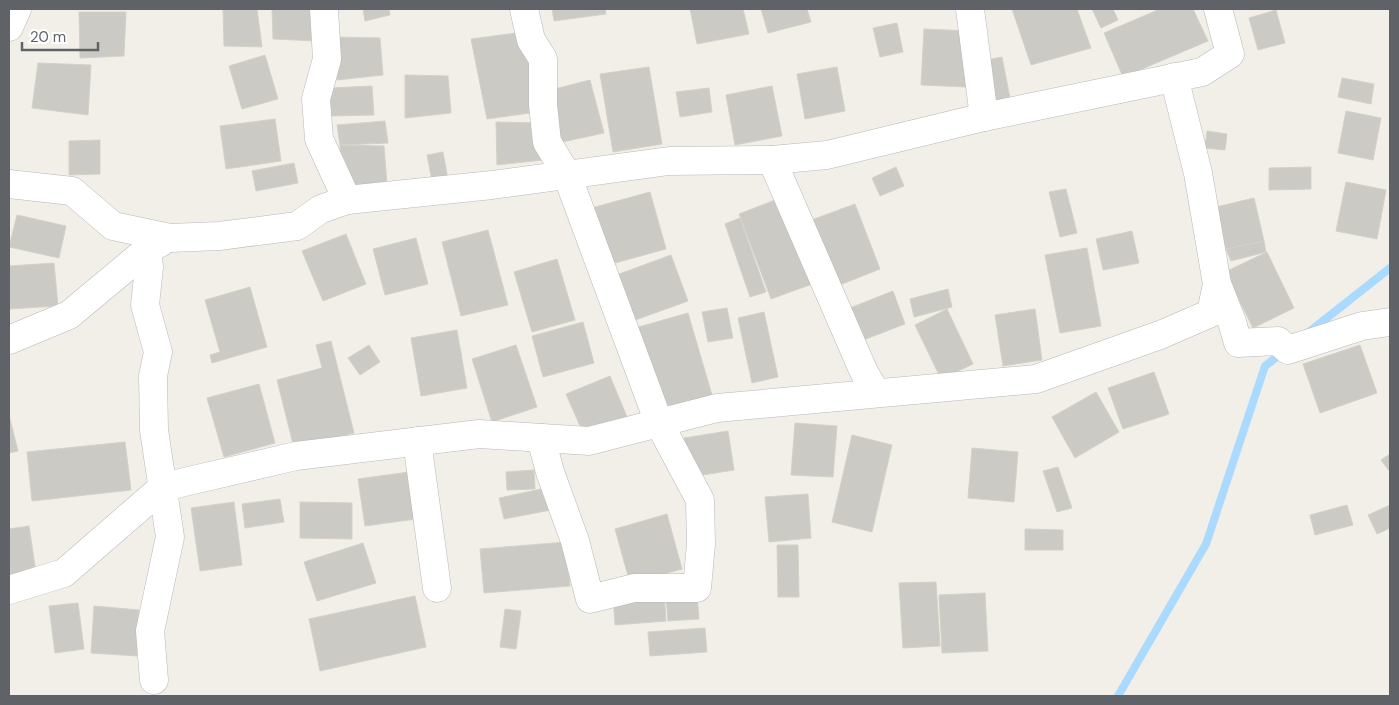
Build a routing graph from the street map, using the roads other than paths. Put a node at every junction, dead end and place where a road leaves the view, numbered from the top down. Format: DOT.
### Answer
graph roads {
  1 [pos="17,9"];
  2 [pos="324,9"];
  3 [pos="524,9"];
  4 [pos="970,9"];
  5 [pos="1218,9"];
  6 [pos="9,27"];
  7 [pos="1174,77"];
  8 [pos="984,117"];
  9 [pos="772,160"];
  10 [pos="567,175"];
  11 [pos="9,184"];
  12 [pos="347,200"];
  13 [pos="159,244"];
  14 [pos="1217,284"];
  15 [pos="1390,322"];
  16 [pos="9,340"];
  17 [pos="875,392"];
  18 [pos="659,422"];
  19 [pos="541,438"];
  20 [pos="417,441"];
  21 [pos="163,487"];
  22 [pos="437,588"];
  23 [pos="9,590"];
  24 [pos="154,680"];
  1 -- 6 [label="street"];
  2 -- 12 [label="street"];
  3 -- 10 [label="street"];
  4 -- 8 [label="street"];
  5 -- 7 [label="street"];
  7 -- 8 [label="street"];
  7 -- 14 [label="street"];
  8 -- 9 [label="street"];
  9 -- 10 [label="street"];
  9 -- 17 [label="street"];
  10 -- 12 [label="street"];
  10 -- 18 [label="street"];
  11 -- 13 [label="street"];
  12 -- 13 [label="street"];
  13 -- 16 [label="street"];
  13 -- 21 [label="street"];
  14 -- 15 [label="street"];
  14 -- 17 [label="street"];
  17 -- 18 [label="street"];
  18 -- 19 [label="street"];
  18 -- 19 [label="street"];
  19 -- 20 [label="street"];
  20 -- 21 [label="street"];
  20 -- 22 [label="street"];
  21 -- 23 [label="street"];
  21 -- 24 [label="street"];
}
